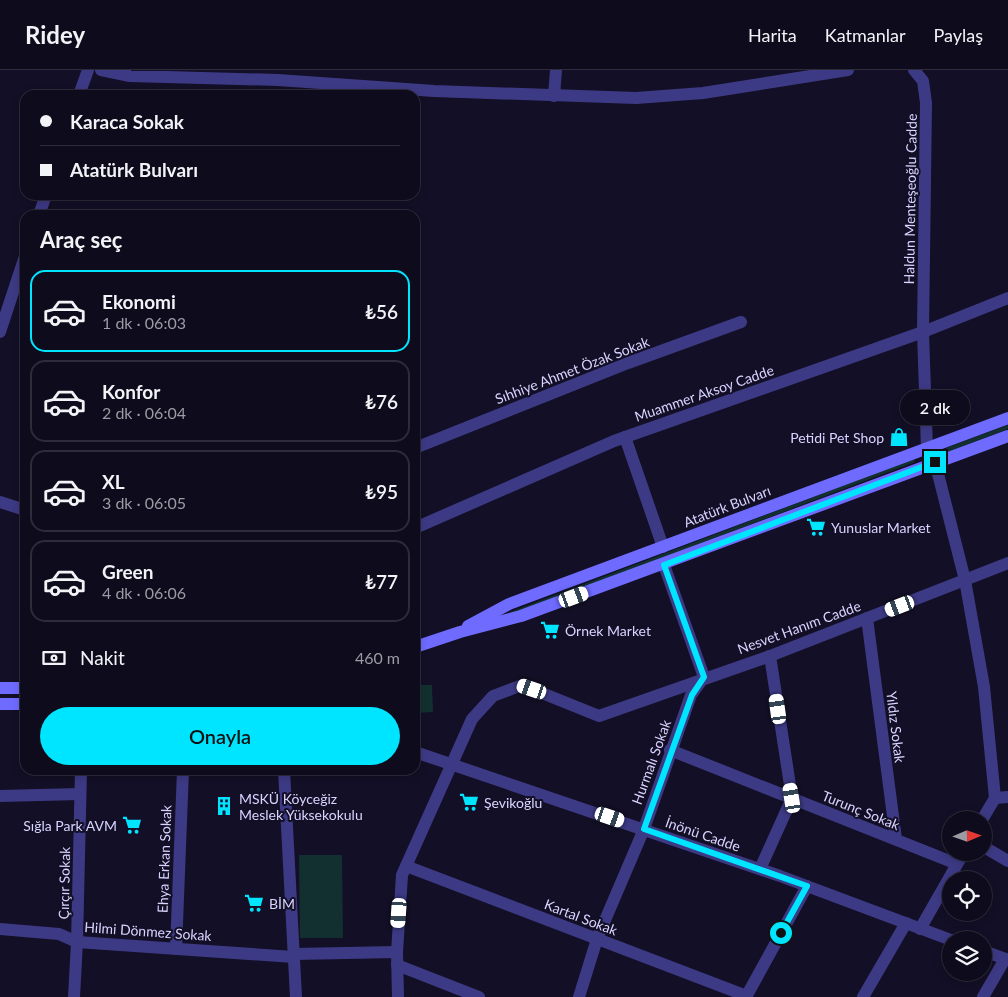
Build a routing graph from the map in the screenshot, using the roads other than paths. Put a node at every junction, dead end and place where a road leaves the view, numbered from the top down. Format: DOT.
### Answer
graph roads {
  1 [pos="88,70"];
  2 [pos="101,70"];
  3 [pos="556,70"];
  4 [pos="848,70"];
  5 [pos="914,70"];
  6 [pos="81,90"];
  7 [pos="420,90"];
  8 [pos="420,90"];
  9 [pos="554,96"];
  10 [pos="20,271"];
  11 [pos="1008,298"];
  12 [pos="740,322"];
  13 [pos="0,332"];
  14 [pos="923,332"];
  15 [pos="1008,418"];
  16 [pos="1008,436"];
  17 [pos="625,437"];
  18 [pos="420,446"];
  19 [pos="927,449"];
  20 [pos="935,462"];
  21 [pos="0,502"];
  22 [pos="20,508"];
  23 [pos="420,526"];
  24 [pos="663,546"];
  25 [pos="1008,563"];
  26 [pos="664,565"];
  27 [pos="965,580"];
  28 [pos="867,618"];
  29 [pos="460,632"];
  30 [pos="420,645"];
  31 [pos="770,656"];
  32 [pos="704,677"];
  33 [pos="0,688"];
  34 [pos="20,688"];
  35 [pos="0,704"];
  36 [pos="20,704"];
  37 [pos="670,750"];
  38 [pos="420,754"];
  39 [pos="450,764"];
  40 [pos="81,775"];
  41 [pos="183,775"];
  42 [pos="284,775"];
  43 [pos="80,794"];
  44 [pos="0,796"];
  45 [pos="1002,797"];
  46 [pos="792,798"];
  47 [pos="990,811"];
  48 [pos="644,829"];
  49 [pos="896,839"];
  50 [pos="942,852"];
  51 [pos="992,852"];
  52 [pos="959,861"];
  53 [pos="1008,861"];
  54 [pos="406,866"];
  55 [pos="760,869"];
  56 [pos="807,886"];
  57 [pos="906,923"];
  58 [pos="0,929"];
  59 [pos="920,929"];
  60 [pos="942,937"];
  61 [pos="597,940"];
  62 [pos="77,942"];
  63 [pos="176,949"];
  64 [pos="397,952"];
  65 [pos="992,954"];
  66 [pos="294,956"];
  67 [pos="1007,959"];
  68 [pos="396,965"];
  69 [pos="746,996"];
  70 [pos="74,997"];
  71 [pos="296,997"];
  72 [pos="398,997"];
  73 [pos="479,997"];
  74 [pos="578,997"];
  75 [pos="862,997"];
  76 [pos="983,997"];
  1 -- 6 [label="street"];
  2 -- 7 [label="street"];
  3 -- 9 [label="street"];
  4 -- 9 [label="street"];
  5 -- 14 [label="street, Haldun Menteşeoğlu Cadde"];
  8 -- 9 [label="street"];
  10 -- 13 [label="street"];
  11 -- 14 [label="street, Muammer Aksoy Cadde"];
  12 -- 18 [label="street, Sıhhiye Ahmet Özak Sokak"];
  14 -- 17 [label="street, Muammer Aksoy Cadde"];
  14 -- 19 [label="street, Haldun Menteşeoğlu Cadde"];
  15 -- 19 [label="main road, Atatürk Bulvarı"];
  16 -- 20 [label="main road, Atatürk Bulvarı"];
  17 -- 23 [label="street, Muammer Aksoy Cadde"];
  17 -- 24 [label="street"];
  19 -- 24 [label="main road, Atatürk Bulvarı"];
  20 -- 26 [label="main road, Atatürk Bulvarı"];
  20 -- 27 [label="street"];
  21 -- 22 [label="street"];
  24 -- 29 [label="main road, Atatürk Bulvarı"];
  25 -- 27 [label="street, Nesvet Hanım Cadde"];
  26 -- 29 [label="main road, Atatürk Bulvarı"];
  26 -- 32 [label="street"];
  27 -- 28 [label="street, Nesvet Hanım Cadde"];
  27 -- 45 [label="street"];
  28 -- 31 [label="street, Nesvet Hanım Cadde"];
  28 -- 49 [label="street, Yıldız Sokak"];
  29 -- 30 [label="main road, Atatürk Bulvarı"];
  31 -- 32 [label="street, Nesvet Hanım Cadde"];
  31 -- 46 [label="street"];
  32 -- 37 [label="street, Hurmalı Sokak"];
  32 -- 39 [label="street, Nesvet Hanım Cadde"];
  33 -- 34 [label="main road"];
  35 -- 36 [label="main road"];
  37 -- 46 [label="street, Turunç Sokak"];
  37 -- 48 [label="street, Hurmalı Sokak"];
  38 -- 39 [label="street, İnönü Cadde"];
  39 -- 48 [label="street, İnönü Cadde"];
  39 -- 54 [label="street"];
  40 -- 43 [label="street, Çırçır Sokak"];
  41 -- 63 [label="street, Ehya Erkan Sokak"];
  42 -- 66 [label="street"];
  43 -- 44 [label="street"];
  43 -- 62 [label="street, Çırçır Sokak"];
  45 -- 47 [label="street"];
  46 -- 49 [label="street, Turunç Sokak"];
  46 -- 55 [label="street"];
  48 -- 55 [label="street, İnönü Cadde"];
  48 -- 61 [label="street, Hurmalı Sokak"];
  49 -- 50 [label="street, Turunç Sokak"];
  51 -- 53 [label="street"];
  52 -- 59 [label="street"];
  54 -- 61 [label="street, Kartal Sokak"];
  54 -- 64 [label="street"];
  55 -- 56 [label="street, İnönü Cadde"];
  56 -- 57 [label="street, İnönü Cadde"];
  56 -- 69 [label="street"];
  57 -- 59 [label="street, İnönü Cadde"];
  57 -- 75 [label="street"];
  58 -- 62 [label="street, Hilmi Dönmez Sokak"];
  59 -- 60 [label="street, İnönü Cadde"];
  61 -- 69 [label="street, Kartal Sokak"];
  61 -- 74 [label="street, Hurmalı Sokak"];
  62 -- 63 [label="street, Hilmi Dönmez Sokak"];
  62 -- 70 [label="street, Çırçır Sokak"];
  63 -- 66 [label="street, Hilmi Dönmez Sokak"];
  64 -- 66 [label="street, Hilmi Dönmez Sokak"];
  64 -- 68 [label="street"];
  65 -- 67 [label="street"];
  66 -- 71 [label="street"];
  67 -- 76 [label="street"];
  68 -- 72 [label="street"];
  68 -- 73 [label="street"];
}
